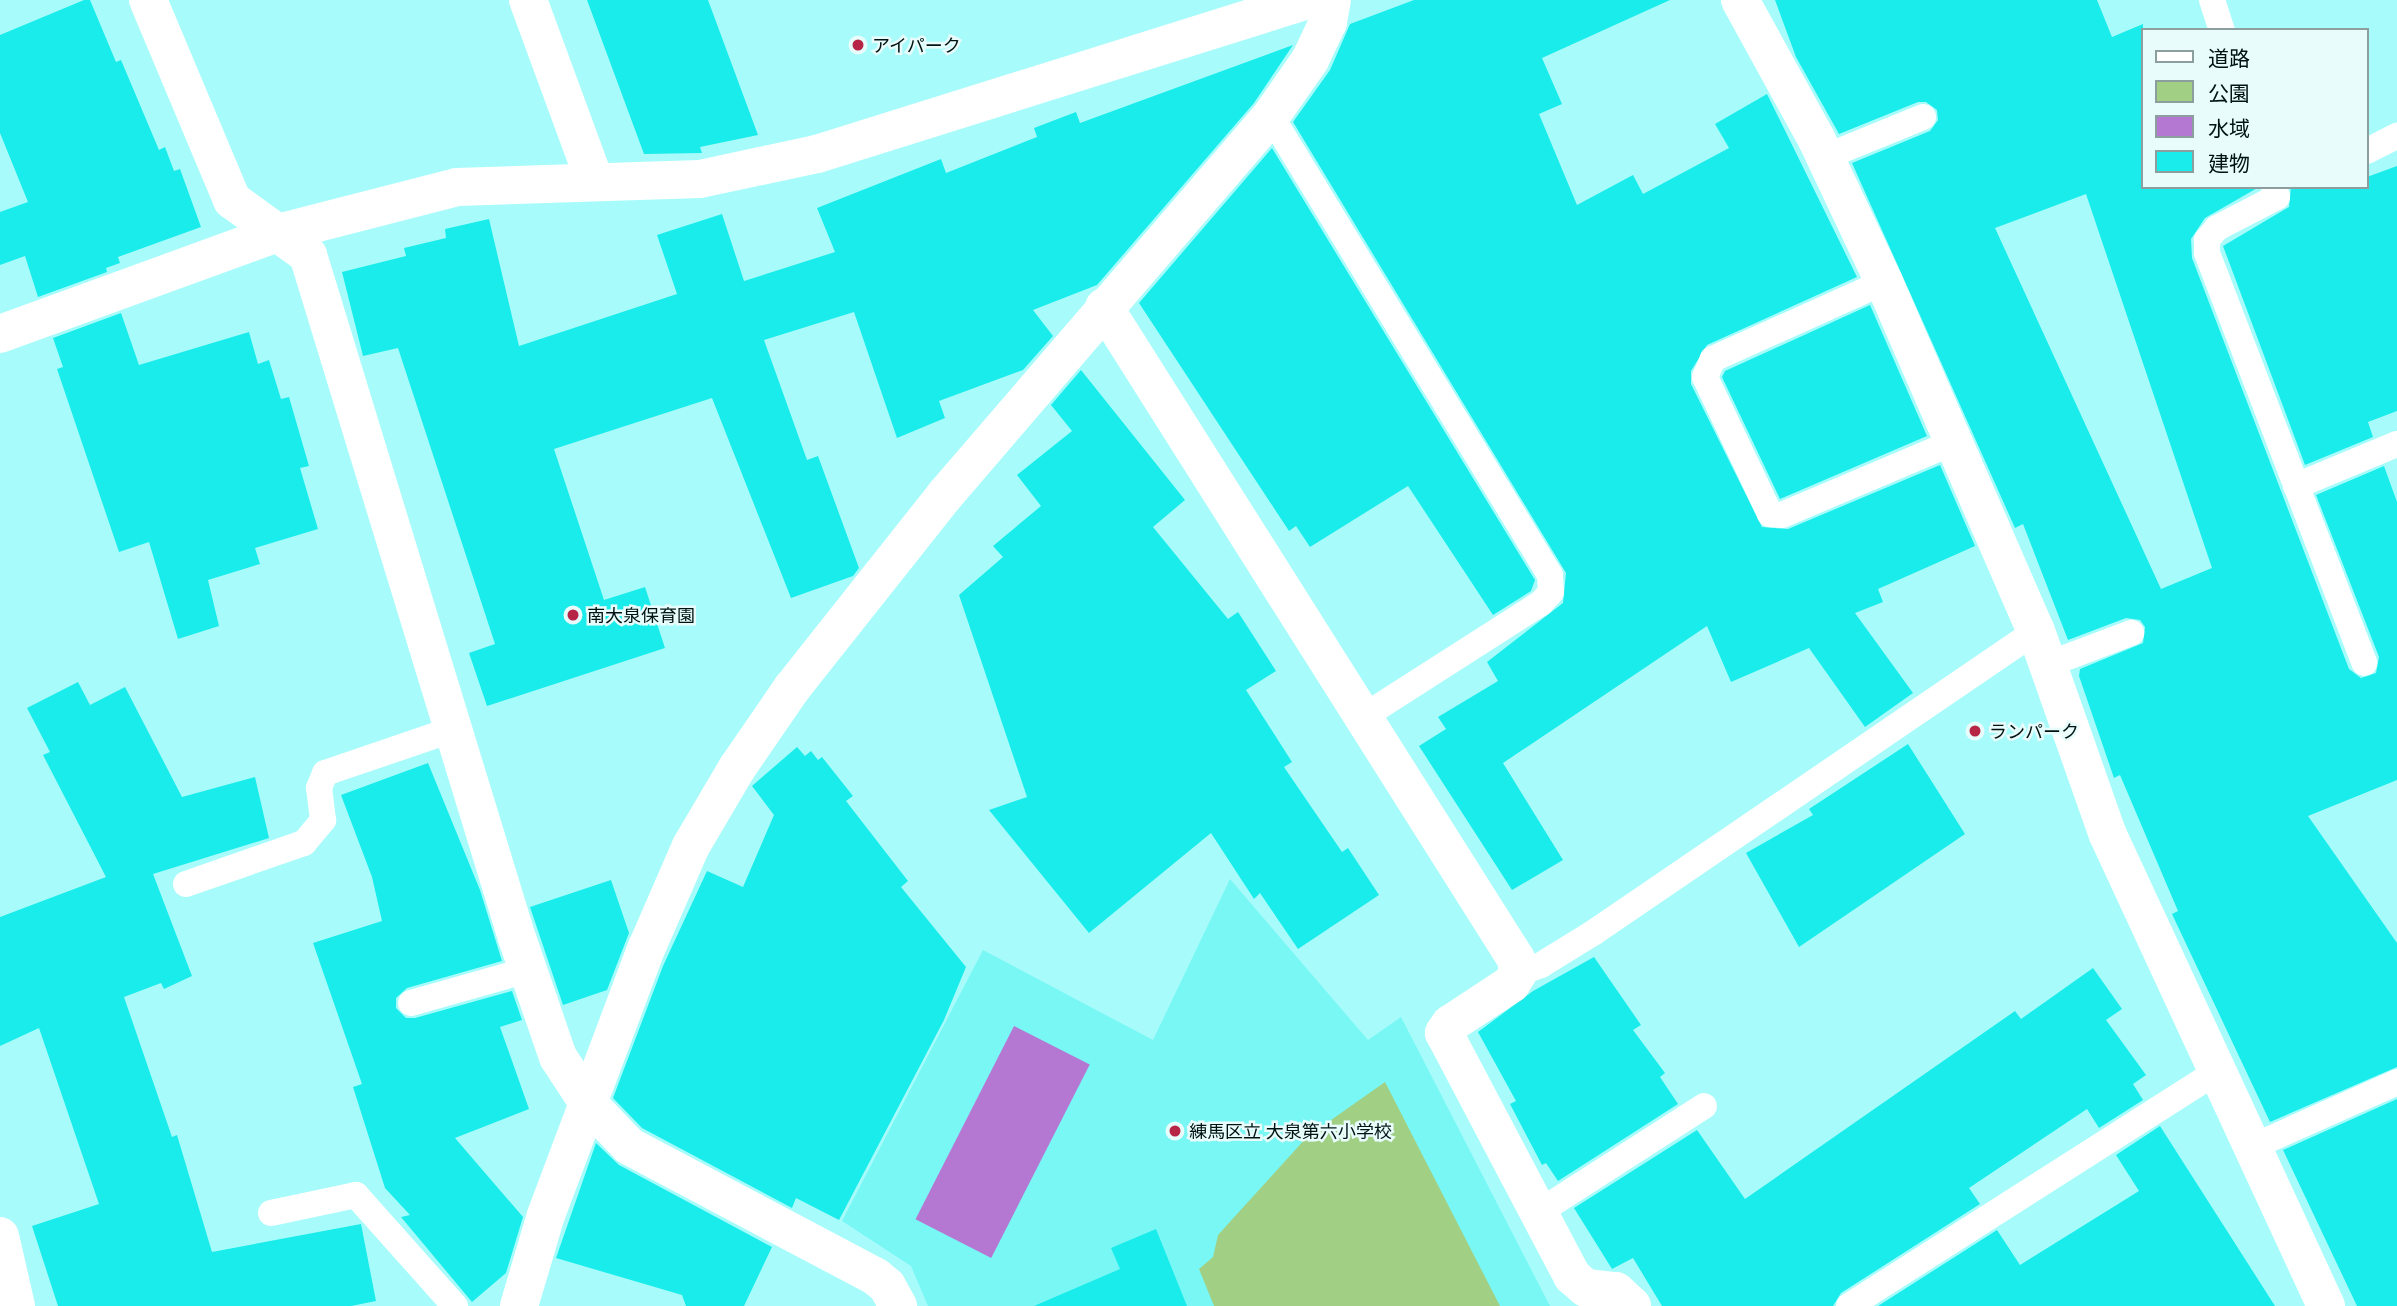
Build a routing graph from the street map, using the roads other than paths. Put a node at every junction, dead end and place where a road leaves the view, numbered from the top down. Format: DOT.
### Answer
graph roads {
  1 [pos="148,0"];
  2 [pos="528,0"];
  3 [pos="1308,0"];
  4 [pos="1332,0"];
  5 [pos="1740,0"];
  6 [pos="2212,0"];
  7 [pos="2221,28"];
  8 [pos="1271,116"];
  9 [pos="1923,117"];
  10 [pos="2397,136"];
  11 [pos="2369,150"];
  12 [pos="1825,157"];
  13 [pos="595,182"];
  14 [pos="2282,190"];
  15 [pos="278,233"];
  16 [pos="1884,282"];
  17 [pos="1104,307"];
  18 [pos="0,334"];
  19 [pos="1954,442"];
  20 [pos="2397,444"];
  21 [pos="2296,486"];
  22 [pos="2131,633"];
  23 [pos="2043,648"];
  24 [pos="2364,663"];
  25 [pos="1363,718"];
  26 [pos="453,729"];
  27 [pos="186,884"];
  28 [pos="528,970"];
  29 [pos="1518,974"];
  30 [pos="411,1003"];
  31 [pos="2216,1072"];
  32 [pos="2397,1082"];
  33 [pos="588,1103"];
  34 [pos="1704,1106"];
  35 [pos="2252,1147"];
  36 [pos="1539,1212"];
  37 [pos="271,1213"];
  38 [pos="0,1237"];
  39 [pos="16,1306"];
  40 [pos="455,1306"];
  41 [pos="519,1306"];
  42 [pos="898,1306"];
  43 [pos="1632,1306"];
  44 [pos="1849,1306"];
  45 [pos="2326,1306"];
  1 -- 15 [label="street"];
  2 -- 13 [label="street"];
  3 -- 13 [label="street"];
  4 -- 8 [label="street"];
  5 -- 12 [label="street"];
  6 -- 7 [label="lane"];
  8 -- 17 [label="street"];
  8 -- 25 [label="lane"];
  9 -- 12 [label="lane"];
  10 -- 11 [label="lane"];
  12 -- 16 [label="street"];
  13 -- 15 [label="street"];
  14 -- 21 [label="lane"];
  15 -- 18 [label="street"];
  15 -- 26 [label="street"];
  16 -- 19 [label="street"];
  16 -- 19 [label="lane"];
  17 -- 25 [label="street"];
  17 -- 33 [label="street"];
  19 -- 23 [label="street"];
  20 -- 21 [label="lane"];
  21 -- 24 [label="lane"];
  22 -- 23 [label="lane"];
  23 -- 29 [label="lane"];
  23 -- 31 [label="street"];
  25 -- 29 [label="street"];
  26 -- 27 [label="lane"];
  26 -- 28 [label="street"];
  28 -- 30 [label="lane"];
  28 -- 33 [label="street"];
  29 -- 36 [label="street"];
  31 -- 35 [label="street"];
  31 -- 44 [label="lane"];
  32 -- 35 [label="lane"];
  33 -- 41 [label="street"];
  33 -- 42 [label="street"];
  34 -- 36 [label="lane"];
  35 -- 45 [label="street"];
  36 -- 43 [label="street"];
  37 -- 40 [label="lane"];
  38 -- 39 [label="street"];
}
